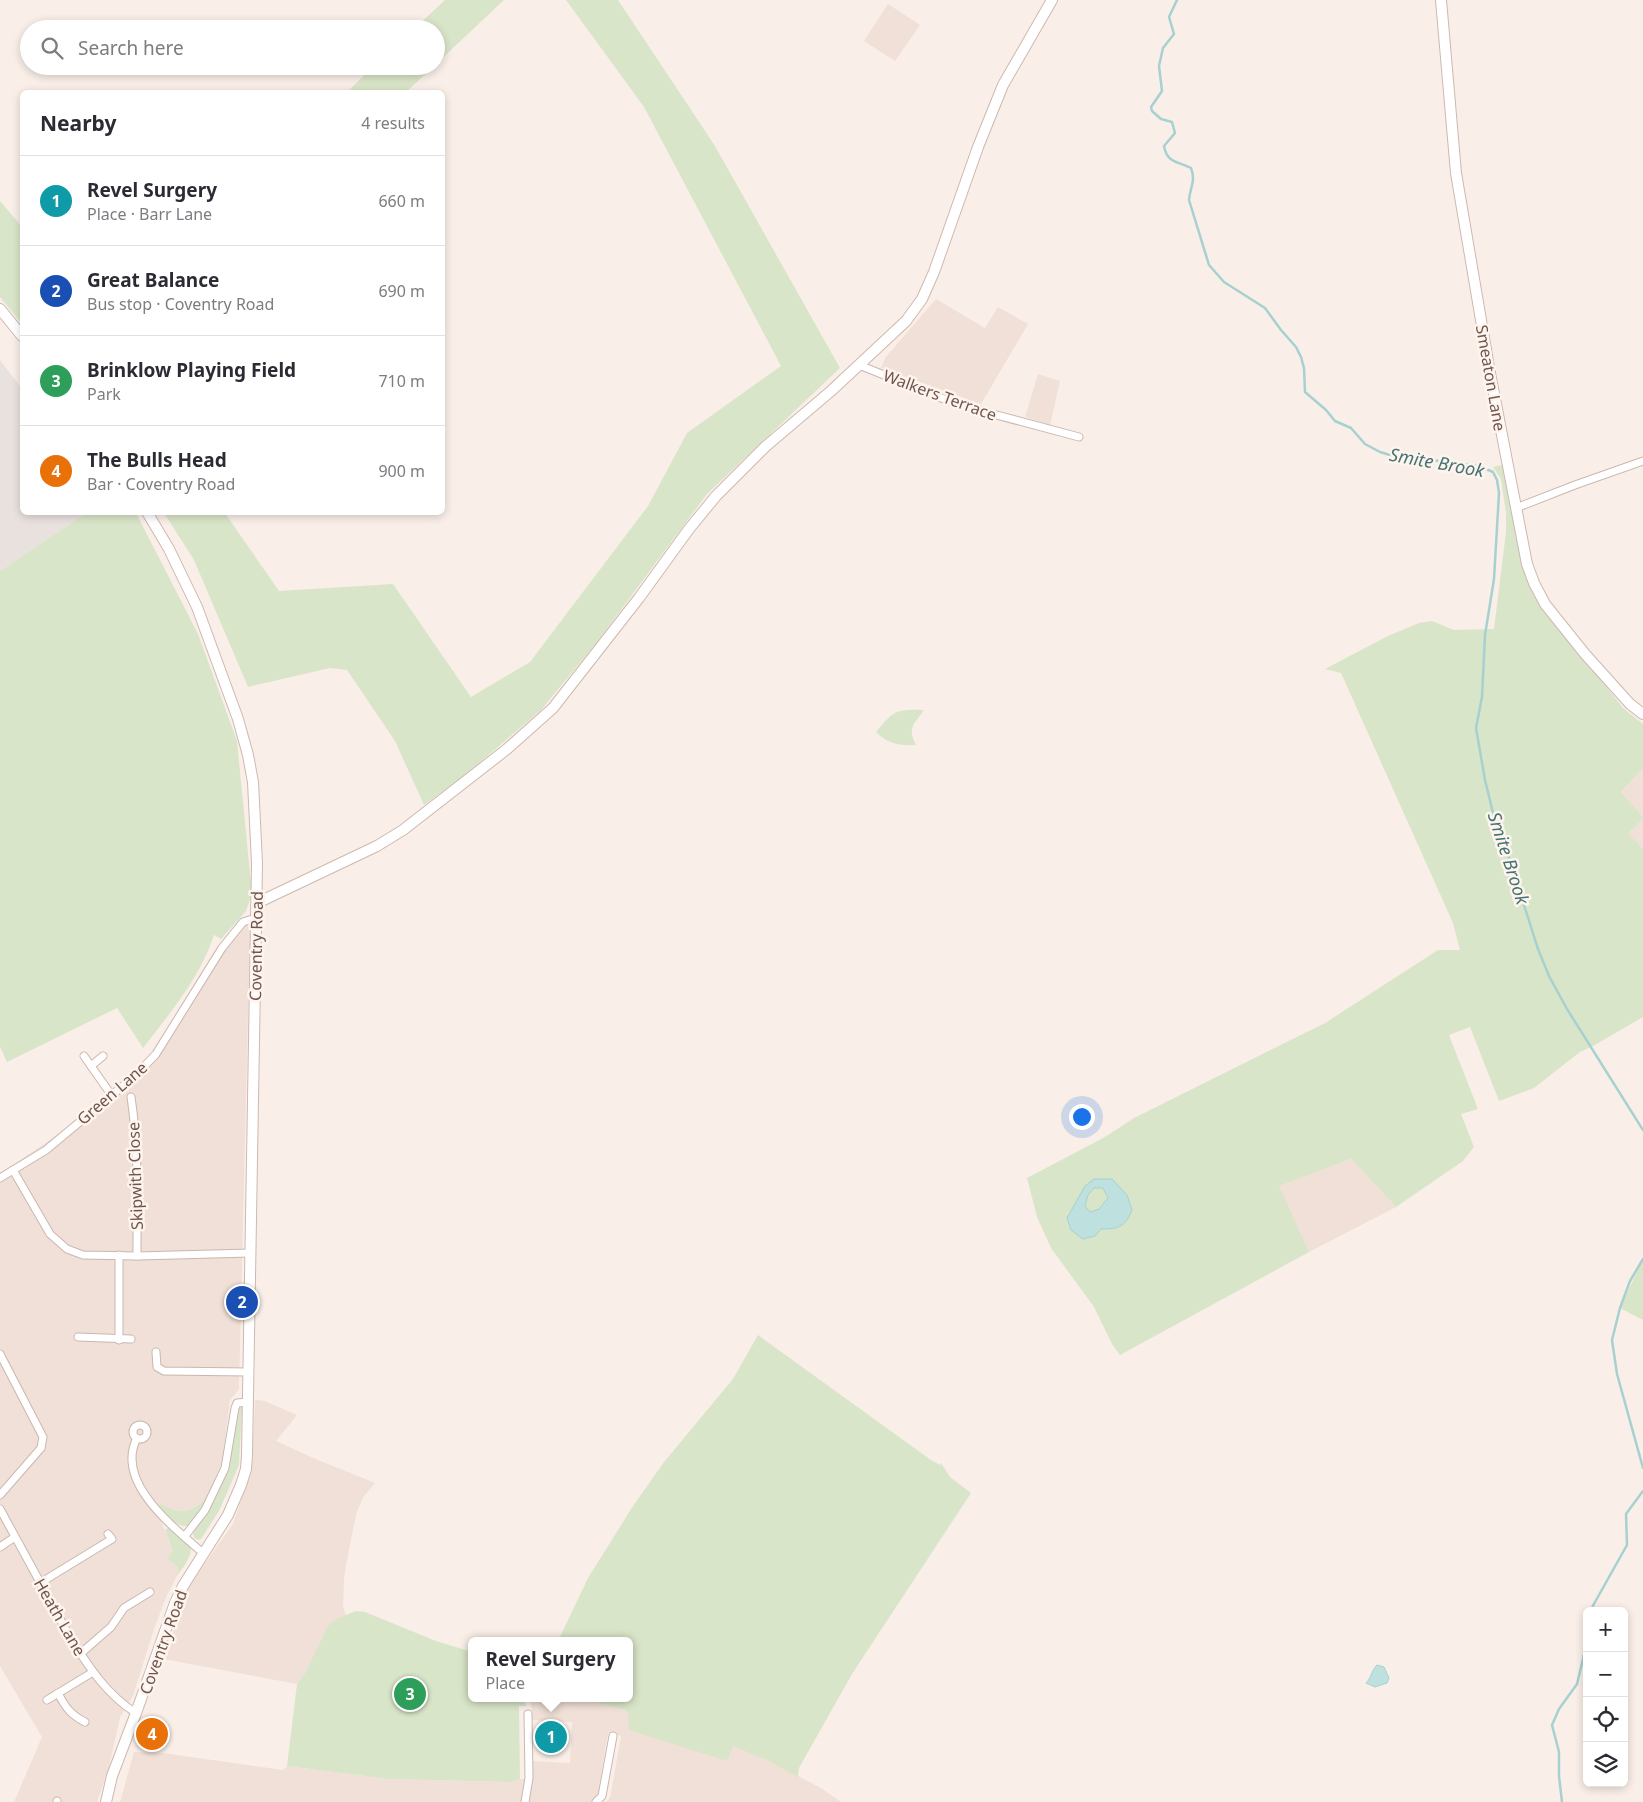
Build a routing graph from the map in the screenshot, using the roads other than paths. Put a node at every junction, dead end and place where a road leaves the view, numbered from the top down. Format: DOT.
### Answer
graph roads {
  1 [pos="1052,0"];
  2 [pos="1441,0"];
  3 [pos="0,309"];
  4 [pos="20,334"];
  5 [pos="859,365"];
  6 [pos="1079,437"];
  7 [pos="1643,461"];
  8 [pos="1516,508"];
  9 [pos="149,515"];
  10 [pos="1643,714"];
  11 [pos="257,903"];
  12 [pos="257,919"];
  13 [pos="84,1056"];
  14 [pos="103,1056"];
  15 [pos="91,1066"];
  16 [pos="112,1096"];
  17 [pos="130,1097"];
  18 [pos="13,1170"];
  19 [pos="0,1178"];
  20 [pos="250,1253"];
  21 [pos="119,1256"];
  22 [pos="137,1256"];
  23 [pos="78,1337"];
  24 [pos="130,1339"];
  25 [pos="119,1340"];
  26 [pos="156,1352"];
  27 [pos="0,1354"];
  28 [pos="249,1372"];
  29 [pos="249,1402"];
  30 [pos="137,1438"];
  31 [pos="0,1496"];
  32 [pos="0,1509"];
  33 [pos="108,1534"];
  34 [pos="185,1536"];
  35 [pos="15,1537"];
  36 [pos="0,1547"];
  37 [pos="204,1554"];
  38 [pos="40,1583"];
  39 [pos="150,1592"];
  40 [pos="80,1654"];
  41 [pos="93,1672"];
  42 [pos="58,1693"];
  43 [pos="47,1700"];
  44 [pos="136,1713"];
  45 [pos="528,1714"];
  46 [pos="85,1722"];
  47 [pos="613,1736"];
  48 [pos="106,1802"];
  49 [pos="525,1802"];
  50 [pos="596,1802"];
  1 -- 5 [label="main road"];
  2 -- 8 [label="main road, Smeaton Lane"];
  3 -- 4 [label="main road"];
  5 -- 6 [label="street, Walkers Terrace"];
  5 -- 11 [label="main road"];
  7 -- 8 [label="street"];
  8 -- 10 [label="main road, Smeaton Lane"];
  9 -- 11 [label="main road, Coventry Road"];
  11 -- 12 [label="main road, Coventry Road"];
  12 -- 16 [label="street, Green Lane"];
  12 -- 20 [label="main road, Coventry Road"];
  13 -- 15 [label="street"];
  14 -- 15 [label="street"];
  15 -- 16 [label="street"];
  16 -- 18 [label="street, Green Lane"];
  17 -- 22 [label="street, Skipwith Close"];
  18 -- 19 [label="street, Green Lane"];
  18 -- 21 [label="street"];
  20 -- 22 [label="street"];
  20 -- 28 [label="main road, Coventry Road"];
  21 -- 22 [label="street"];
  21 -- 25 [label="street"];
  23 -- 25 [label="street"];
  24 -- 25 [label="street"];
  26 -- 28 [label="street"];
  27 -- 31 [label="street"];
  28 -- 29 [label="main road, Coventry Road"];
  29 -- 34 [label="street"];
  29 -- 37 [label="main road, Coventry Road"];
  30 -- 34 [label="street"];
  32 -- 35 [label="street, Heath Lane"];
  33 -- 38 [label="street"];
  34 -- 37 [label="street"];
  35 -- 36 [label="street"];
  35 -- 38 [label="street, Heath Lane"];
  37 -- 44 [label="main road, Coventry Road"];
  38 -- 40 [label="street, Heath Lane"];
  39 -- 40 [label="street"];
  40 -- 41 [label="street, Heath Lane"];
  41 -- 42 [label="street"];
  41 -- 44 [label="street, Heath Lane"];
  42 -- 43 [label="street"];
  42 -- 46 [label="street"];
  44 -- 48 [label="main road, Coventry Road"];
  45 -- 49 [label="street"];
  47 -- 50 [label="street"];
}
